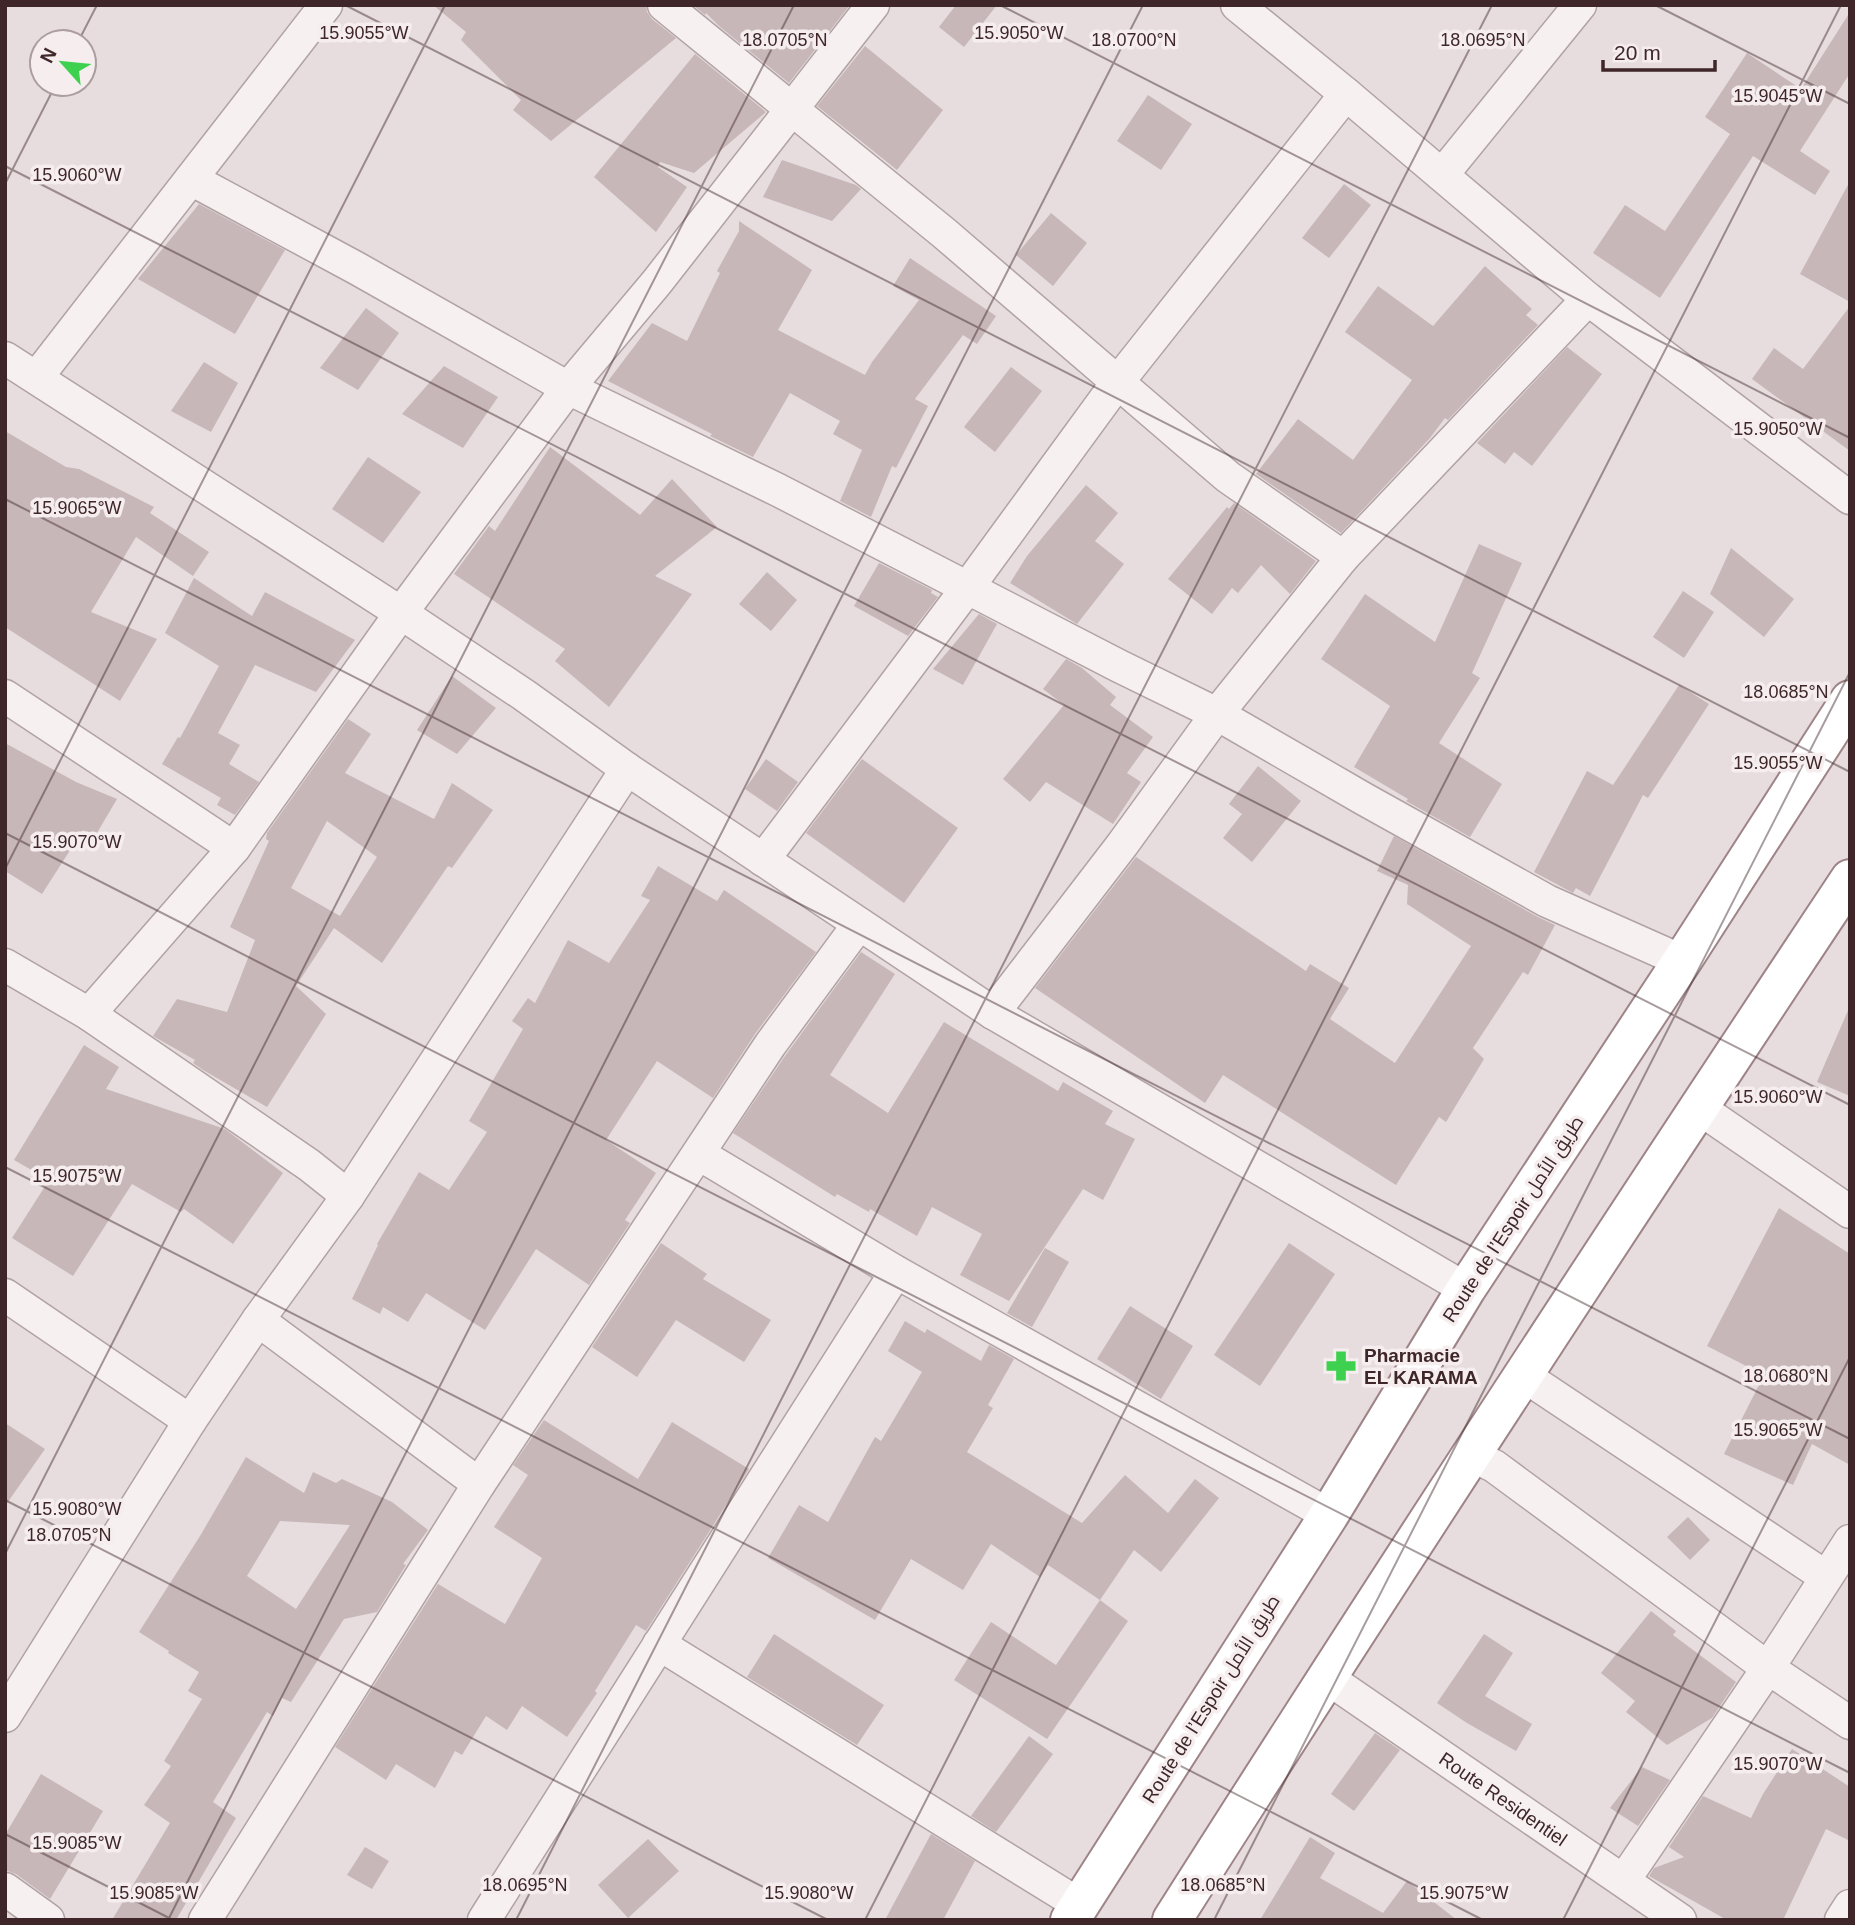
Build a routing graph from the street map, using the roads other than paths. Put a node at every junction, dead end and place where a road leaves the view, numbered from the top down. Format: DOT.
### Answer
graph roads {
  1 [pos="326,5"];
  2 [pos="664,5"];
  3 [pos="873,5"];
  4 [pos="1237,5"];
  5 [pos="1580,5"];
  6 [pos="1346,94"];
  7 [pos="792,110"];
  8 [pos="1442,175"];
  9 [pos="191,179"];
  10 [pos="1588,299"];
  11 [pos="5,358"];
  12 [pos="37,377"];
  13 [pos="1117,383"];
  14 [pos="568,388"];
  15 [pos="1850,498"];
  16 [pos="1343,557"];
  17 [pos="968,587"];
  18 [pos="401,613"];
  19 [pos="5,696"];
  20 [pos="1850,701"];
  21 [pos="1217,714"];
  22 [pos="626,769"];
  23 [pos="234,848"];
  24 [pos="763,860"];
  25 [pos="1850,879"];
  26 [pos="859,923"];
  27 [pos="1682,961"];
  28 [pos="5,965"];
  29 [pos="993,1013"];
  30 [pos="89,1014"];
  31 [pos="1699,1108"];
  32 [pos="699,1154"];
  33 [pos="348,1196"];
  34 [pos="1850,1212"];
  35 [pos="896,1272"];
  36 [pos="1466,1289"];
  37 [pos="5,1295"];
  38 [pos="258,1320"];
  39 [pos="1523,1376"];
  40 [pos="190,1421"];
  41 [pos="1471,1455"];
  42 [pos="479,1484"];
  43 [pos="1329,1515"];
  44 [pos="1850,1541"];
  45 [pos="1826,1577"];
  46 [pos="659,1644"];
  47 [pos="1768,1668"];
  48 [pos="1326,1677"];
  49 [pos="5,1716"];
  50 [pos="1850,1723"];
  51 [pos="1624,1880"];
  52 [pos="5,1889"];
  53 [pos="1850,1906"];
  54 [pos="1075,1912"];
  55 [pos="48,1920"];
  56 [pos="205,1920"];
  57 [pos="484,1920"];
  58 [pos="1172,1920"];
  59 [pos="1681,1920"];
  60 [pos="1841,1920"];
  1 -- 9 [label="street"];
  2 -- 7 [label="street"];
  3 -- 7 [label="street"];
  4 -- 6 [label="street"];
  5 -- 8 [label="street"];
  6 -- 8 [label="street"];
  6 -- 13 [label="street"];
  7 -- 13 [label="street"];
  7 -- 14 [label="street"];
  8 -- 10 [label="street"];
  9 -- 12 [label="street"];
  9 -- 14 [label="street"];
  10 -- 15 [label="street"];
  10 -- 16 [label="street"];
  11 -- 12 [label="street"];
  12 -- 18 [label="street"];
  13 -- 16 [label="street"];
  13 -- 17 [label="street"];
  14 -- 17 [label="street"];
  14 -- 18 [label="street"];
  16 -- 21 [label="street"];
  17 -- 21 [label="street"];
  17 -- 24 [label="street"];
  18 -- 22 [label="street"];
  18 -- 23 [label="street"];
  19 -- 23 [label="street"];
  20 -- 27 [label="highway, Route de l’Espoir طريق الأمل"];
  21 -- 27 [label="street"];
  21 -- 29 [label="street"];
  22 -- 24 [label="street"];
  22 -- 33 [label="street"];
  23 -- 30 [label="street"];
  24 -- 26 [label="street"];
  25 -- 31 [label="highway"];
  26 -- 29 [label="street"];
  26 -- 32 [label="street"];
  27 -- 36 [label="highway, Route de l’Espoir طريق الأمل"];
  28 -- 30 [label="street"];
  29 -- 36 [label="street"];
  30 -- 33 [label="street"];
  31 -- 34 [label="street"];
  31 -- 39 [label="highway"];
  32 -- 35 [label="street"];
  32 -- 42 [label="street"];
  33 -- 38 [label="street"];
  35 -- 43 [label="street"];
  35 -- 46 [label="street"];
  36 -- 43 [label="highway, Route de l’Espoir طريق الأمل"];
  37 -- 40 [label="street"];
  38 -- 40 [label="street"];
  38 -- 42 [label="street"];
  39 -- 41 [label="highway"];
  39 -- 45 [label="street"];
  40 -- 49 [label="street"];
  41 -- 47 [label="street"];
  41 -- 48 [label="highway"];
  42 -- 56 [label="street"];
  43 -- 54 [label="highway, Route de l’Espoir طريق الأمل"];
  44 -- 45 [label="street"];
  45 -- 47 [label="street"];
  46 -- 54 [label="street"];
  46 -- 57 [label="street"];
  47 -- 50 [label="street"];
  47 -- 51 [label="street"];
  48 -- 51 [label="street, Route Residentiel"];
  48 -- 58 [label="highway"];
  51 -- 59 [label="street, Route Residentiel"];
  52 -- 55 [label="street"];
  53 -- 60 [label="street"];
}
